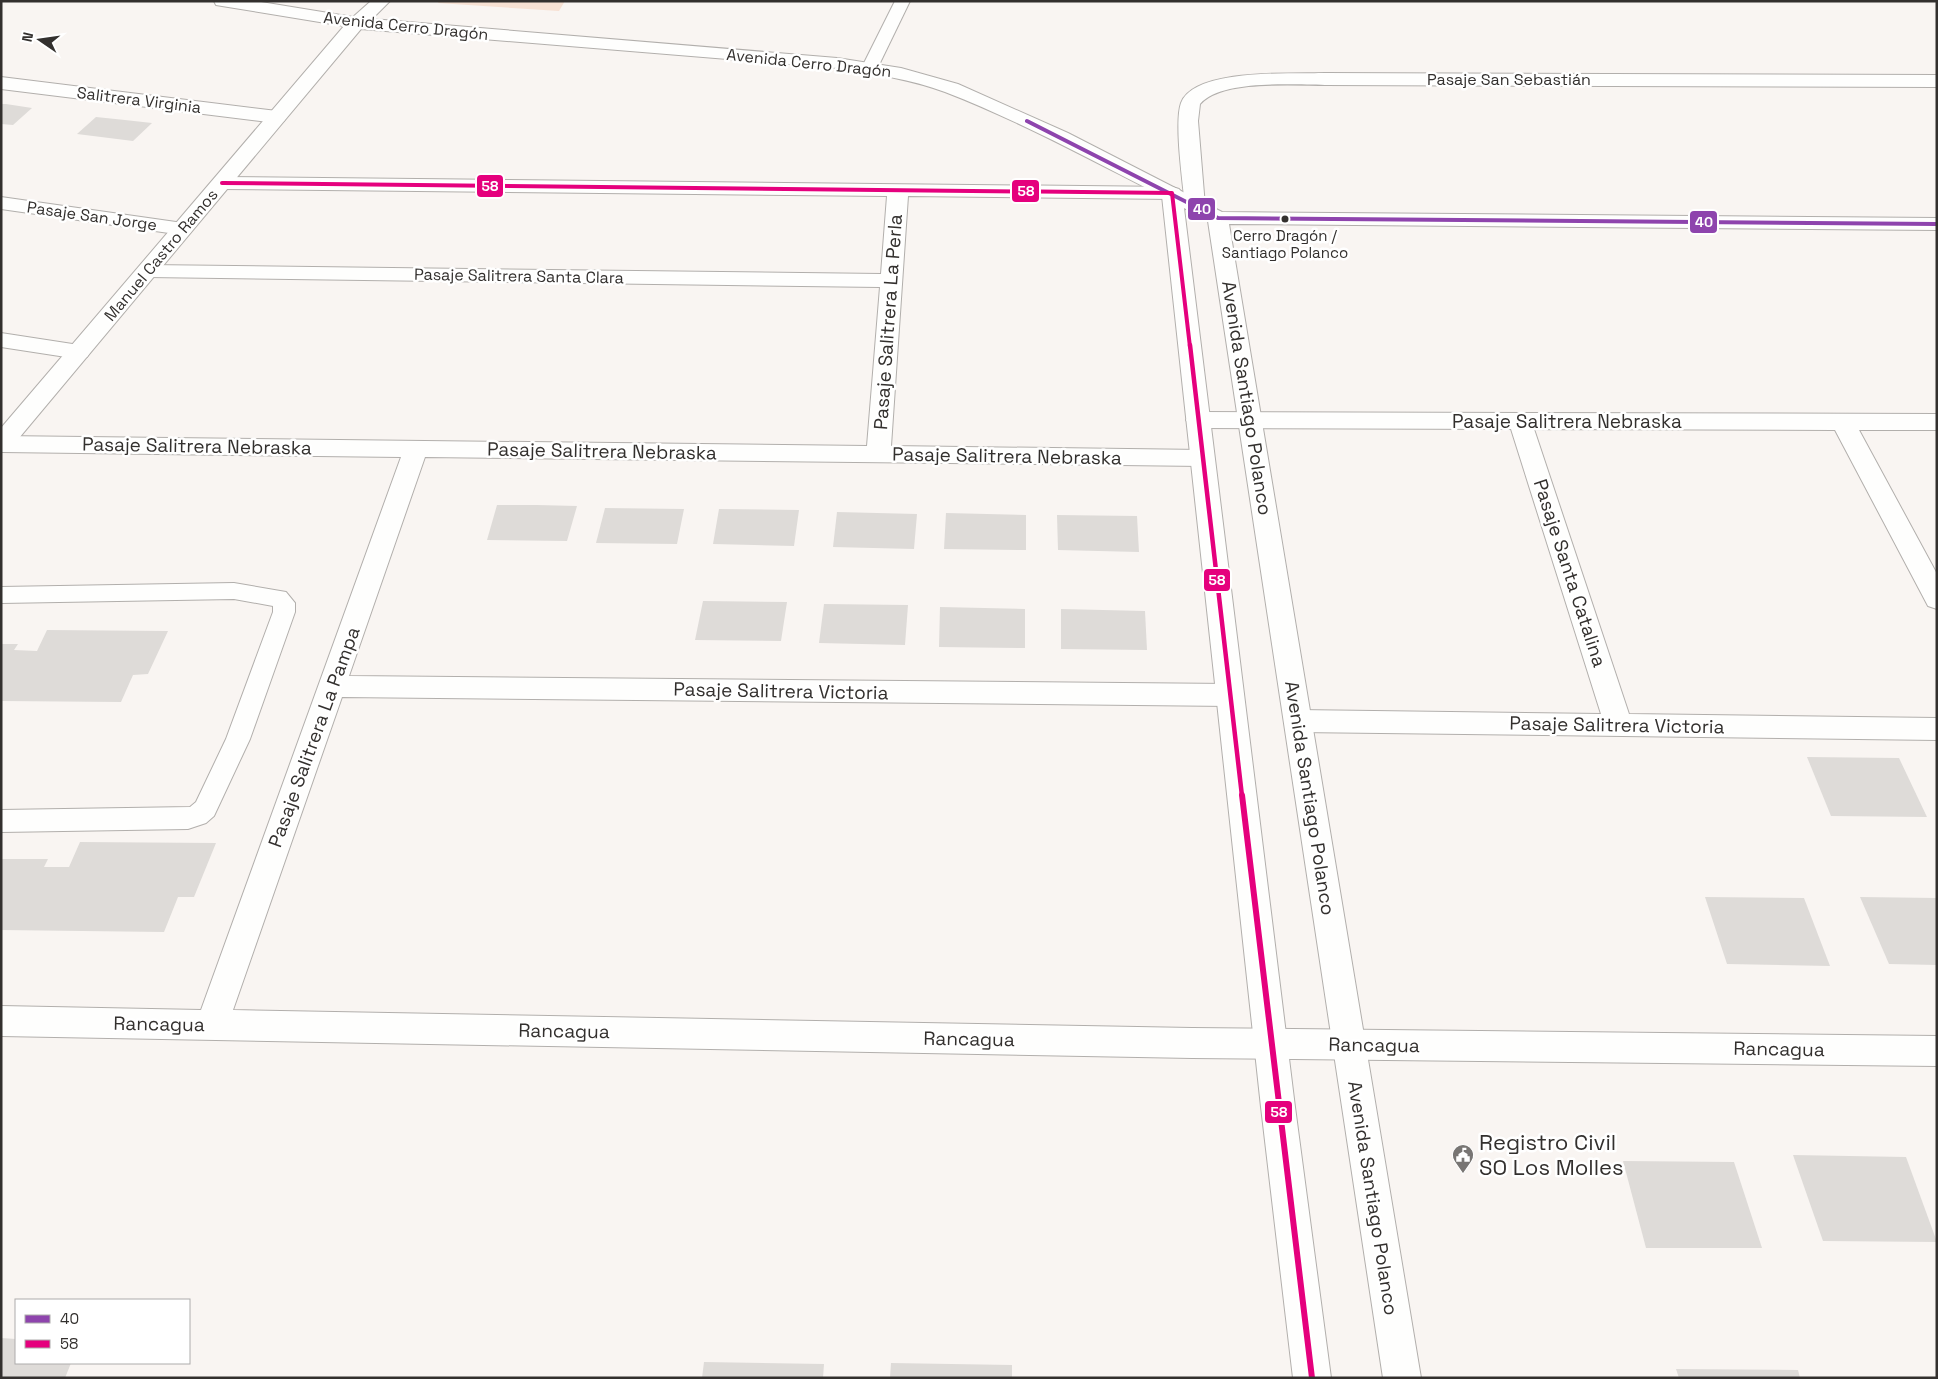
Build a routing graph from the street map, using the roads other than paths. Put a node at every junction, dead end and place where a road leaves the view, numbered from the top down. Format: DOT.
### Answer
graph roads {
  1 [pos="222,1"];
  2 [pos="382,1"];
  3 [pos="903,1"];
  4 [pos="356,23"];
  5 [pos="870,67"];
  6 [pos="1937,81"];
  7 [pos="1,83"];
  8 [pos="277,117"];
  9 [pos="222,183"];
  10 [pos="898,189"];
  11 [pos="1172,193"];
  12 [pos="1,203"];
  13 [pos="1207,212"];
  14 [pos="1937,224"];
  15 [pos="183,228"];
  16 [pos="148,271"];
  17 [pos="891,281"];
  18 [pos="1,340"];
  19 [pos="79,352"];
  20 [pos="1198,420"];
  21 [pos="1250,420"];
  22 [pos="1520,421"];
  23 [pos="1843,422"];
  24 [pos="1937,422"];
  25 [pos="2,444"];
  26 [pos="416,449"];
  27 [pos="878,455"];
  28 [pos="1202,458"];
  29 [pos="1,595"];
  30 [pos="1937,599"];
  31 [pos="332,686"];
  32 [pos="1230,695"];
  33 [pos="1298,722"];
  34 [pos="1619,726"];
  35 [pos="1937,729"];
  36 [pos="1,821"];
  37 [pos="1,1021"];
  38 [pos="212,1024"];
  39 [pos="1270,1044"];
  40 [pos="1349,1044"];
  41 [pos="1937,1051"];
  42 [pos="1312,1378"];
  43 [pos="1402,1378"];
  1 -- 4 [label="street, Avenida Cerro Dragón"];
  2 -- 4 [label="street, Manuel Castro Ramos"];
  3 -- 5 [label="lane"];
  4 -- 5 [label="street, Avenida Cerro Dragón"];
  4 -- 8 [label="street, Manuel Castro Ramos"];
  5 -- 11 [label="street, Avenida Cerro Dragón"];
  6 -- 13 [label="street, Pasaje San Sebastián"];
  7 -- 8 [label="street, Salitrera Virginia"];
  8 -- 9 [label="street, Manuel Castro Ramos"];
  9 -- 10 [label="street"];
  9 -- 15 [label="street, Manuel Castro Ramos"];
  10 -- 11 [label="street"];
  10 -- 17 [label="street, Pasaje Salitrera La Perla"];
  11 -- 13 [label="street, Avenida Cerro Dragón"];
  11 -- 20 [label="street"];
  12 -- 15 [label="street, Pasaje San Jorge"];
  13 -- 14 [label="street, Avenida Cerro Dragón"];
  13 -- 21 [label="street, Avenida Santiago Polanco"];
  15 -- 16 [label="street, Manuel Castro Ramos"];
  16 -- 17 [label="street, Pasaje Salitrera Santa Clara"];
  16 -- 19 [label="street, Manuel Castro Ramos"];
  17 -- 27 [label="street, Pasaje Salitrera La Perla"];
  18 -- 19 [label="street"];
  19 -- 25 [label="street, Manuel Castro Ramos"];
  20 -- 21 [label="street, Pasaje Salitrera Nebraska"];
  20 -- 28 [label="street"];
  21 -- 22 [label="street, Pasaje Salitrera Nebraska"];
  21 -- 33 [label="street, Avenida Santiago Polanco"];
  22 -- 23 [label="street, Pasaje Salitrera Nebraska"];
  22 -- 34 [label="street, Pasaje Santa Catalina"];
  23 -- 24 [label="street, Pasaje Salitrera Nebraska"];
  23 -- 30 [label="street"];
  25 -- 26 [label="street, Pasaje Salitrera Nebraska"];
  26 -- 27 [label="street, Pasaje Salitrera Nebraska"];
  26 -- 31 [label="street, Pasaje Salitrera La Pampa"];
  27 -- 28 [label="street, Pasaje Salitrera Nebraska"];
  28 -- 32 [label="street"];
  29 -- 36 [label="lane"];
  31 -- 32 [label="street, Pasaje Salitrera Victoria"];
  31 -- 38 [label="street, Pasaje Salitrera La Pampa"];
  32 -- 39 [label="street"];
  33 -- 34 [label="street, Pasaje Salitrera Victoria"];
  33 -- 40 [label="street, Avenida Santiago Polanco"];
  34 -- 35 [label="street, Pasaje Salitrera Victoria"];
  37 -- 38 [label="street, Rancagua"];
  38 -- 39 [label="street, Rancagua"];
  39 -- 40 [label="street, Rancagua"];
  39 -- 42 [label="street"];
  40 -- 41 [label="street, Rancagua"];
  40 -- 43 [label="street, Avenida Santiago Polanco"];
}
